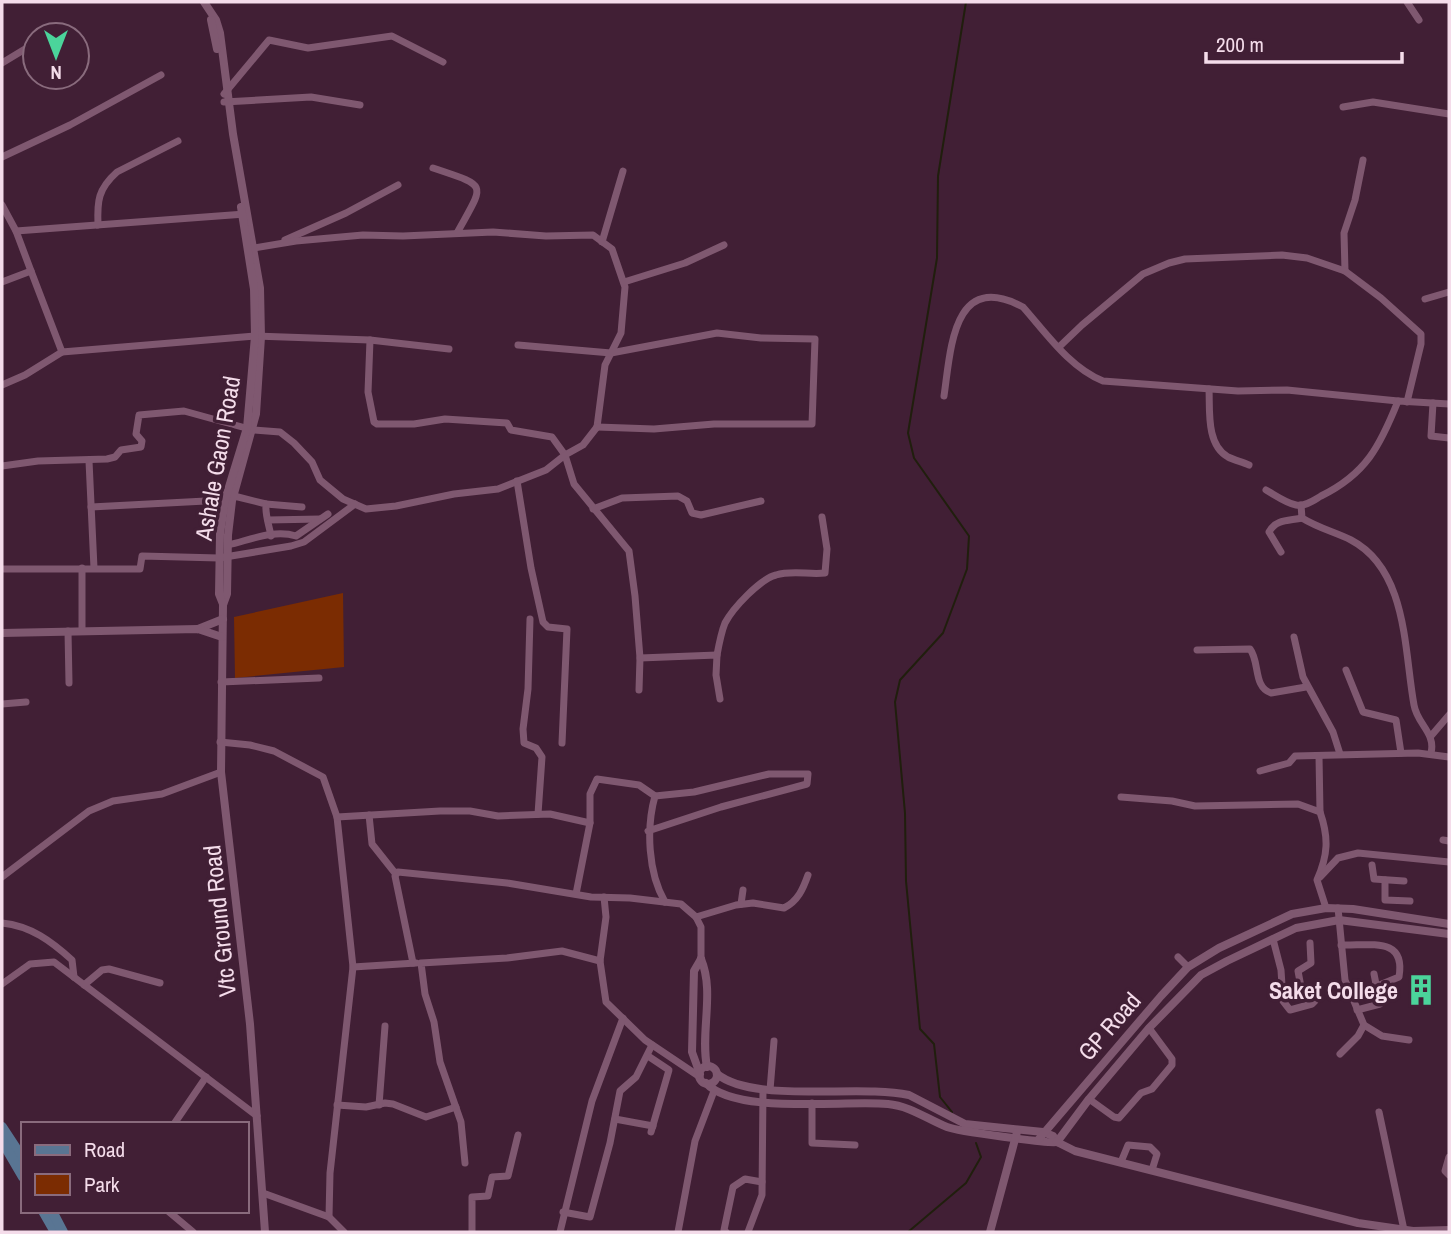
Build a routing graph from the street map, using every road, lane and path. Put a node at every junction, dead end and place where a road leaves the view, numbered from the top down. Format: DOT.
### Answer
graph roads {
  1 [pos="204,2"];
  2 [pos="1407,2"];
  3 [pos="1419,20"];
  4 [pos="21,51"];
  5 [pos="443,62"];
  6 [pos="2,63"];
  7 [pos="161,75"];
  8 [pos="226,97"];
  9 [pos="360,105"];
  10 [pos="1343,107"];
  11 [pos="1449,114"];
  12 [pos="178,141"];
  13 [pos="2,157"];
  14 [pos="1363,160"];
  15 [pos="433,167"];
  16 [pos="623,171"];
  17 [pos="398,186"];
  18 [pos="2,207"];
  19 [pos="245,214"];
  20 [pos="98,225"];
  21 [pos="16,231"];
  22 [pos="457,233"];
  23 [pos="602,242"];
  24 [pos="275,244"];
  25 [pos="723,245"];
  26 [pos="251,248"];
  27 [pos="31,271"];
  28 [pos="1345,271"];
  29 [pos="2,282"];
  30 [pos="624,282"];
  31 [pos="1449,292"];
  32 [pos="1425,299"];
  33 [pos="258,337"];
  34 [pos="369,340"];
  35 [pos="518,345"];
  36 [pos="1059,347"];
  37 [pos="449,349"];
  38 [pos="62,352"];
  39 [pos="611,352"];
  40 [pos="2,385"];
  41 [pos="1209,390"];
  42 [pos="944,396"];
  43 [pos="1398,401"];
  44 [pos="1407,402"];
  45 [pos="1433,403"];
  46 [pos="1449,404"];
  47 [pos="597,427"];
  48 [pos="250,429"];
  49 [pos="1449,438"];
  50 [pos="565,455"];
  51 [pos="89,461"];
  52 [pos="1249,465"];
  53 [pos="2,466"];
  54 [pos="517,481"];
  55 [pos="1266,490"];
  56 [pos="234,496"];
  57 [pos="225,500"];
  58 [pos="761,501"];
  59 [pos="355,504"];
  60 [pos="266,505"];
  61 [pos="1301,505"];
  62 [pos="91,507"];
  63 [pos="302,508"];
  64 [pos="593,509"];
  65 [pos="328,514"];
  66 [pos="822,517"];
  67 [pos="1302,518"];
  68 [pos="320,519"];
  69 [pos="268,520"];
  70 [pos="271,536"];
  71 [pos="228,545"];
  72 [pos="1280,552"];
  73 [pos="223,557"];
  74 [pos="82,568"];
  75 [pos="94,568"];
  76 [pos="2,569"];
  77 [pos="223,605"];
  78 [pos="223,619"];
  79 [pos="530,619"];
  80 [pos="198,629"];
  81 [pos="68,631"];
  82 [pos="82,631"];
  83 [pos="2,633"];
  84 [pos="222,637"];
  85 [pos="1294,637"];
  86 [pos="1197,650"];
  87 [pos="717,655"];
  88 [pos="640,658"];
  89 [pos="1346,670"];
  90 [pos="319,678"];
  91 [pos="222,682"];
  92 [pos="69,683"];
  93 [pos="1306,687"];
  94 [pos="639,690"];
  95 [pos="720,699"];
  96 [pos="26,702"];
  97 [pos="2,704"];
  98 [pos="1449,715"];
  99 [pos="1431,736"];
  100 [pos="220,742"];
  101 [pos="562,743"];
  102 [pos="1401,753"];
  103 [pos="1431,753"];
  104 [pos="1340,754"];
  105 [pos="1319,756"];
  106 [pos="1449,757"];
  107 [pos="1260,771"];
  108 [pos="221,772"];
  109 [pos="655,796"];
  110 [pos="1121,797"];
  111 [pos="1320,812"];
  112 [pos="538,814"];
  113 [pos="369,815"];
  114 [pos="337,817"];
  115 [pos="590,824"];
  116 [pos="648,831"];
  117 [pos="1449,862"];
  118 [pos="1372,865"];
  119 [pos="396,873"];
  120 [pos="808,875"];
  121 [pos="2,877"];
  122 [pos="1317,880"];
  123 [pos="1385,880"];
  124 [pos="1404,881"];
  125 [pos="743,890"];
  126 [pos="576,894"];
  127 [pos="604,897"];
  128 [pos="1392,900"];
  129 [pos="1410,901"];
  130 [pos="665,902"];
  131 [pos="741,904"];
  132 [pos="1326,908"];
  133 [pos="1338,908"];
  134 [pos="1392,915"];
  135 [pos="696,917"];
  136 [pos="1339,920"];
  137 [pos="2,923"];
  138 [pos="1449,924"];
  139 [pos="1257,929"];
  140 [pos="1449,934"];
  141 [pos="1273,939"];
  142 [pos="1264,943"];
  143 [pos="1310,943"];
  144 [pos="1340,945"];
  145 [pos="1219,948"];
  146 [pos="1178,957"];
  147 [pos="701,959"];
  148 [pos="600,961"];
  149 [pos="1227,961"];
  150 [pos="417,963"];
  151 [pos="353,967"];
  152 [pos="1188,967"];
  153 [pos="1374,974"];
  154 [pos="74,977"];
  155 [pos="160,983"];
  156 [pos="2,984"];
  157 [pos="84,985"];
  158 [pos="1377,986"];
  159 [pos="1357,1010"];
  160 [pos="623,1018"];
  161 [pos="1364,1025"];
  162 [pos="385,1026"];
  163 [pos="1149,1028"];
  164 [pos="1409,1040"];
  165 [pos="774,1041"];
  166 [pos="652,1045"];
  167 [pos="1340,1054"];
  168 [pos="648,1056"];
  169 [pos="707,1067"];
  170 [pos="717,1074"];
  171 [pos="206,1077"];
  172 [pos="702,1078"];
  173 [pos="766,1090"];
  174 [pos="807,1090"];
  175 [pos="714,1091"];
  176 [pos="900,1093"];
  177 [pos="1088,1100"];
  178 [pos="762,1102"];
  179 [pos="810,1103"];
  180 [pos="338,1105"];
  181 [pos="379,1105"];
  182 [pos="899,1105"];
  183 [pos="456,1107"];
  184 [pos="1380,1112"];
  185 [pos="257,1115"];
  186 [pos="615,1119"];
  187 [pos="175,1122"];
  188 [pos="2,1127"];
  189 [pos="1017,1133"];
  190 [pos="518,1135"];
  191 [pos="1041,1136"];
  192 [pos="2,1142"];
  193 [pos="1057,1142"];
  194 [pos="855,1144"];
  195 [pos="21,1157"];
  196 [pos="1449,1157"];
  197 [pos="1121,1162"];
  198 [pos="465,1163"];
  199 [pos="1152,1170"];
  200 [pos="21,1174"];
  201 [pos="1449,1175"];
  202 [pos="762,1182"];
  203 [pos="263,1193"];
  204 [pos="563,1212"];
  205 [pos="44,1213"];
  206 [pos="53,1213"];
  207 [pos="170,1213"];
  208 [pos="329,1217"];
  209 [pos="1449,1230"];
  210 [pos="1410,1231"];
  211 [pos="55,1232"];
  212 [pos="63,1232"];
  213 [pos="192,1232"];
  214 [pos="265,1232"];
  215 [pos="344,1232"];
  216 [pos="472,1232"];
  217 [pos="560,1232"];
  218 [pos="678,1232"];
  219 [pos="726,1232"];
  220 [pos="748,1232"];
  221 [pos="990,1232"];
  1 -- 8 [label="street, Ashale Gaon Road"];
  2 -- 3 [label="street"];
  4 -- 6 [label="street"];
  5 -- 8 [label="street"];
  7 -- 13 [label="street"];
  8 -- 9 [label="street"];
  8 -- 19 [label="street, Ashale Gaon Road"];
  10 -- 11 [label="street"];
  12 -- 20 [label="street"];
  14 -- 28 [label="street"];
  15 -- 22 [label="street"];
  16 -- 23 [label="street"];
  17 -- 24 [label="street"];
  18 -- 21 [label="street"];
  19 -- 20 [label="street"];
  19 -- 26 [label="street, Ashale Gaon Road"];
  20 -- 21 [label="street"];
  21 -- 27 [label="street"];
  22 -- 23 [label="street"];
  22 -- 24 [label="street"];
  23 -- 30 [label="street"];
  24 -- 26 [label="street"];
  25 -- 30 [label="street"];
  26 -- 33 [label="street, Ashale Gaon Road"];
  27 -- 29 [label="street"];
  27 -- 38 [label="street"];
  28 -- 36 [label="street"];
  28 -- 44 [label="street"];
  30 -- 39 [label="street"];
  31 -- 32 [label="street"];
  33 -- 34 [label="street"];
  33 -- 38 [label="street"];
  33 -- 48 [label="street, Ashale Gaon Road"];
  34 -- 37 [label="street"];
  34 -- 50 [label="street"];
  35 -- 39 [label="street"];
  36 -- 41 [label="street"];
  36 -- 42 [label="street"];
  38 -- 40 [label="street"];
  39 -- 47 [label="street"];
  39 -- 47 [label="street"];
  41 -- 43 [label="street"];
  41 -- 52 [label="street"];
  43 -- 44 [label="street"];
  43 -- 61 [label="street"];
  44 -- 45 [label="street"];
  45 -- 46 [label="street"];
  45 -- 49 [label="street"];
  47 -- 50 [label="street"];
  48 -- 51 [label="street"];
  48 -- 56 [label="street, Ashale Gaon Road"];
  48 -- 57 [label="street, Ashale Gaon Road"];
  48 -- 59 [label="street"];
  50 -- 54 [label="street"];
  50 -- 64 [label="street"];
  51 -- 53 [label="street"];
  51 -- 62 [label="street"];
  54 -- 59 [label="street"];
  54 -- 101 [label="street"];
  55 -- 61 [label="street"];
  56 -- 60 [label="street"];
  56 -- 71 [label="street, Ashale Gaon Road"];
  57 -- 62 [label="street"];
  57 -- 73 [label="street, Ashale Gaon Road"];
  58 -- 64 [label="street"];
  59 -- 73 [label="street"];
  60 -- 63 [label="street"];
  60 -- 69 [label="street"];
  61 -- 67 [label="street"];
  62 -- 75 [label="street"];
  64 -- 88 [label="street"];
  65 -- 68 [label="street"];
  66 -- 87 [label="street"];
  67 -- 72 [label="street"];
  67 -- 99 [label="street"];
  68 -- 69 [label="street"];
  68 -- 70 [label="street"];
  69 -- 70 [label="street"];
  70 -- 71 [label="street"];
  71 -- 73 [label="street, Ashale Gaon Road"];
  73 -- 75 [label="street"];
  73 -- 77 [label="street, Ashale Gaon Road"];
  74 -- 75 [label="street"];
  74 -- 76 [label="street"];
  74 -- 82 [label="street"];
  77 -- 78 [label="street, Vtc Ground Road"];
  78 -- 80 [label="street"];
  78 -- 84 [label="street, Vtc Ground Road"];
  79 -- 112 [label="street"];
  80 -- 82 [label="street"];
  80 -- 84 [label="street"];
  81 -- 82 [label="street"];
  81 -- 83 [label="street"];
  81 -- 92 [label="street"];
  84 -- 91 [label="street, Vtc Ground Road"];
  85 -- 93 [label="street"];
  86 -- 93 [label="street"];
  87 -- 88 [label="street"];
  87 -- 95 [label="street"];
  88 -- 94 [label="street"];
  89 -- 102 [label="street"];
  90 -- 91 [label="street"];
  91 -- 100 [label="street, Vtc Ground Road"];
  93 -- 104 [label="street"];
  96 -- 97 [label="street"];
  98 -- 99 [label="street"];
  99 -- 103 [label="street"];
  100 -- 108 [label="street, Vtc Ground Road"];
  100 -- 114 [label="street"];
  102 -- 103 [label="street"];
  102 -- 104 [label="street"];
  103 -- 106 [label="street"];
  104 -- 105 [label="street"];
  105 -- 107 [label="street"];
  105 -- 111 [label="street"];
  108 -- 121 [label="street"];
  108 -- 185 [label="street, Vtc Ground Road"];
  109 -- 115 [label="street"];
  109 -- 116 [label="street"];
  109 -- 116 [label="street"];
  110 -- 111 [label="street"];
  111 -- 122 [label="street"];
  112 -- 113 [label="street"];
  112 -- 115 [label="street"];
  113 -- 114 [label="street"];
  113 -- 119 [label="street"];
  114 -- 151 [label="street"];
  115 -- 126 [label="street"];
  116 -- 130 [label="street"];
  117 -- 122 [label="street"];
  118 -- 123 [label="street"];
  119 -- 126 [label="street"];
  119 -- 150 [label="street"];
  120 -- 131 [label="street"];
  122 -- 132 [label="street"];
  123 -- 124 [label="street"];
  123 -- 128 [label="street"];
  125 -- 131 [label="street"];
  126 -- 127 [label="street"];
  127 -- 130 [label="street"];
  127 -- 148 [label="street"];
  128 -- 129 [label="street"];
  128 -- 134 [label="street"];
  130 -- 135 [label="street"];
  131 -- 135 [label="street"];
  132 -- 133 [label="street, GP Road"];
  132 -- 139 [label="street, GP Road"];
  133 -- 134 [label="street, GP Road"];
  133 -- 136 [label="street"];
  134 -- 138 [label="street, GP Road"];
  135 -- 147 [label="street"];
  136 -- 140 [label="street, GP Road"];
  136 -- 141 [label="street, GP Road"];
  136 -- 144 [label="street"];
  137 -- 154 [label="street"];
  139 -- 142 [label="street"];
  139 -- 145 [label="street, GP Road"];
  141 -- 142 [label="street, GP Road"];
  141 -- 143 [label="street"];
  142 -- 149 [label="street, GP Road"];
  144 -- 158 [label="street"];
  144 -- 159 [label="street"];
  145 -- 149 [label="street"];
  145 -- 152 [label="street, GP Road"];
  146 -- 152 [label="street"];
  147 -- 169 [label="street"];
  147 -- 172 [label="street"];
  148 -- 150 [label="street"];
  148 -- 160 [label="street"];
  149 -- 163 [label="street, GP Road"];
  150 -- 151 [label="street"];
  150 -- 183 [label="street"];
  151 -- 180 [label="street"];
  152 -- 191 [label="street, GP Road"];
  153 -- 158 [label="street"];
  154 -- 156 [label="street"];
  154 -- 157 [label="street"];
  155 -- 157 [label="street"];
  157 -- 171 [label="street"];
  158 -- 159 [label="street"];
  159 -- 161 [label="street"];
  160 -- 166 [label="street"];
  160 -- 204 [label="street"];
  161 -- 164 [label="street"];
  161 -- 167 [label="street"];
  162 -- 181 [label="street"];
  163 -- 177 [label="street, GP Road"];
  163 -- 177 [label="street"];
  165 -- 173 [label="street"];
  166 -- 168 [label="street"];
  166 -- 172 [label="street"];
  168 -- 186 [label="street"];
  168 -- 186 [label="street"];
  169 -- 170 [label="street"];
  169 -- 172 [label="street"];
  170 -- 172 [label="street"];
  170 -- 173 [label="street"];
  171 -- 185 [label="street"];
  171 -- 187 [label="street"];
  172 -- 175 [label="street"];
  173 -- 174 [label="street"];
  173 -- 178 [label="street"];
  174 -- 176 [label="street"];
  174 -- 179 [label="street"];
  175 -- 178 [label="street"];
  175 -- 218 [label="street"];
  176 -- 182 [label="street"];
  176 -- 189 [label="street"];
  177 -- 193 [label="street, GP Road"];
  178 -- 179 [label="street"];
  178 -- 202 [label="street"];
  179 -- 182 [label="street"];
  179 -- 194 [label="street"];
  180 -- 181 [label="street"];
  180 -- 208 [label="street"];
  181 -- 183 [label="street"];
  182 -- 189 [label="street"];
  183 -- 198 [label="street"];
  184 -- 210 [label="street"];
  185 -- 203 [label="street, Vtc Ground Road"];
  186 -- 204 [label="street"];
  188 -- 195 [label="main road"];
  189 -- 191 [label="street"];
  189 -- 221 [label="street"];
  190 -- 216 [label="street"];
  191 -- 193 [label="street"];
  192 -- 200 [label="main road"];
  193 -- 197 [label="street"];
  196 -- 201 [label="street"];
  197 -- 199 [label="street"];
  197 -- 199 [label="street"];
  199 -- 210 [label="street"];
  202 -- 219 [label="street"];
  202 -- 220 [label="street"];
  203 -- 208 [label="street"];
  203 -- 214 [label="street, Vtc Ground Road"];
  204 -- 217 [label="street"];
  205 -- 211 [label="main road"];
  206 -- 212 [label="main road"];
  207 -- 213 [label="street"];
  208 -- 215 [label="street"];
  209 -- 210 [label="street"];
}
